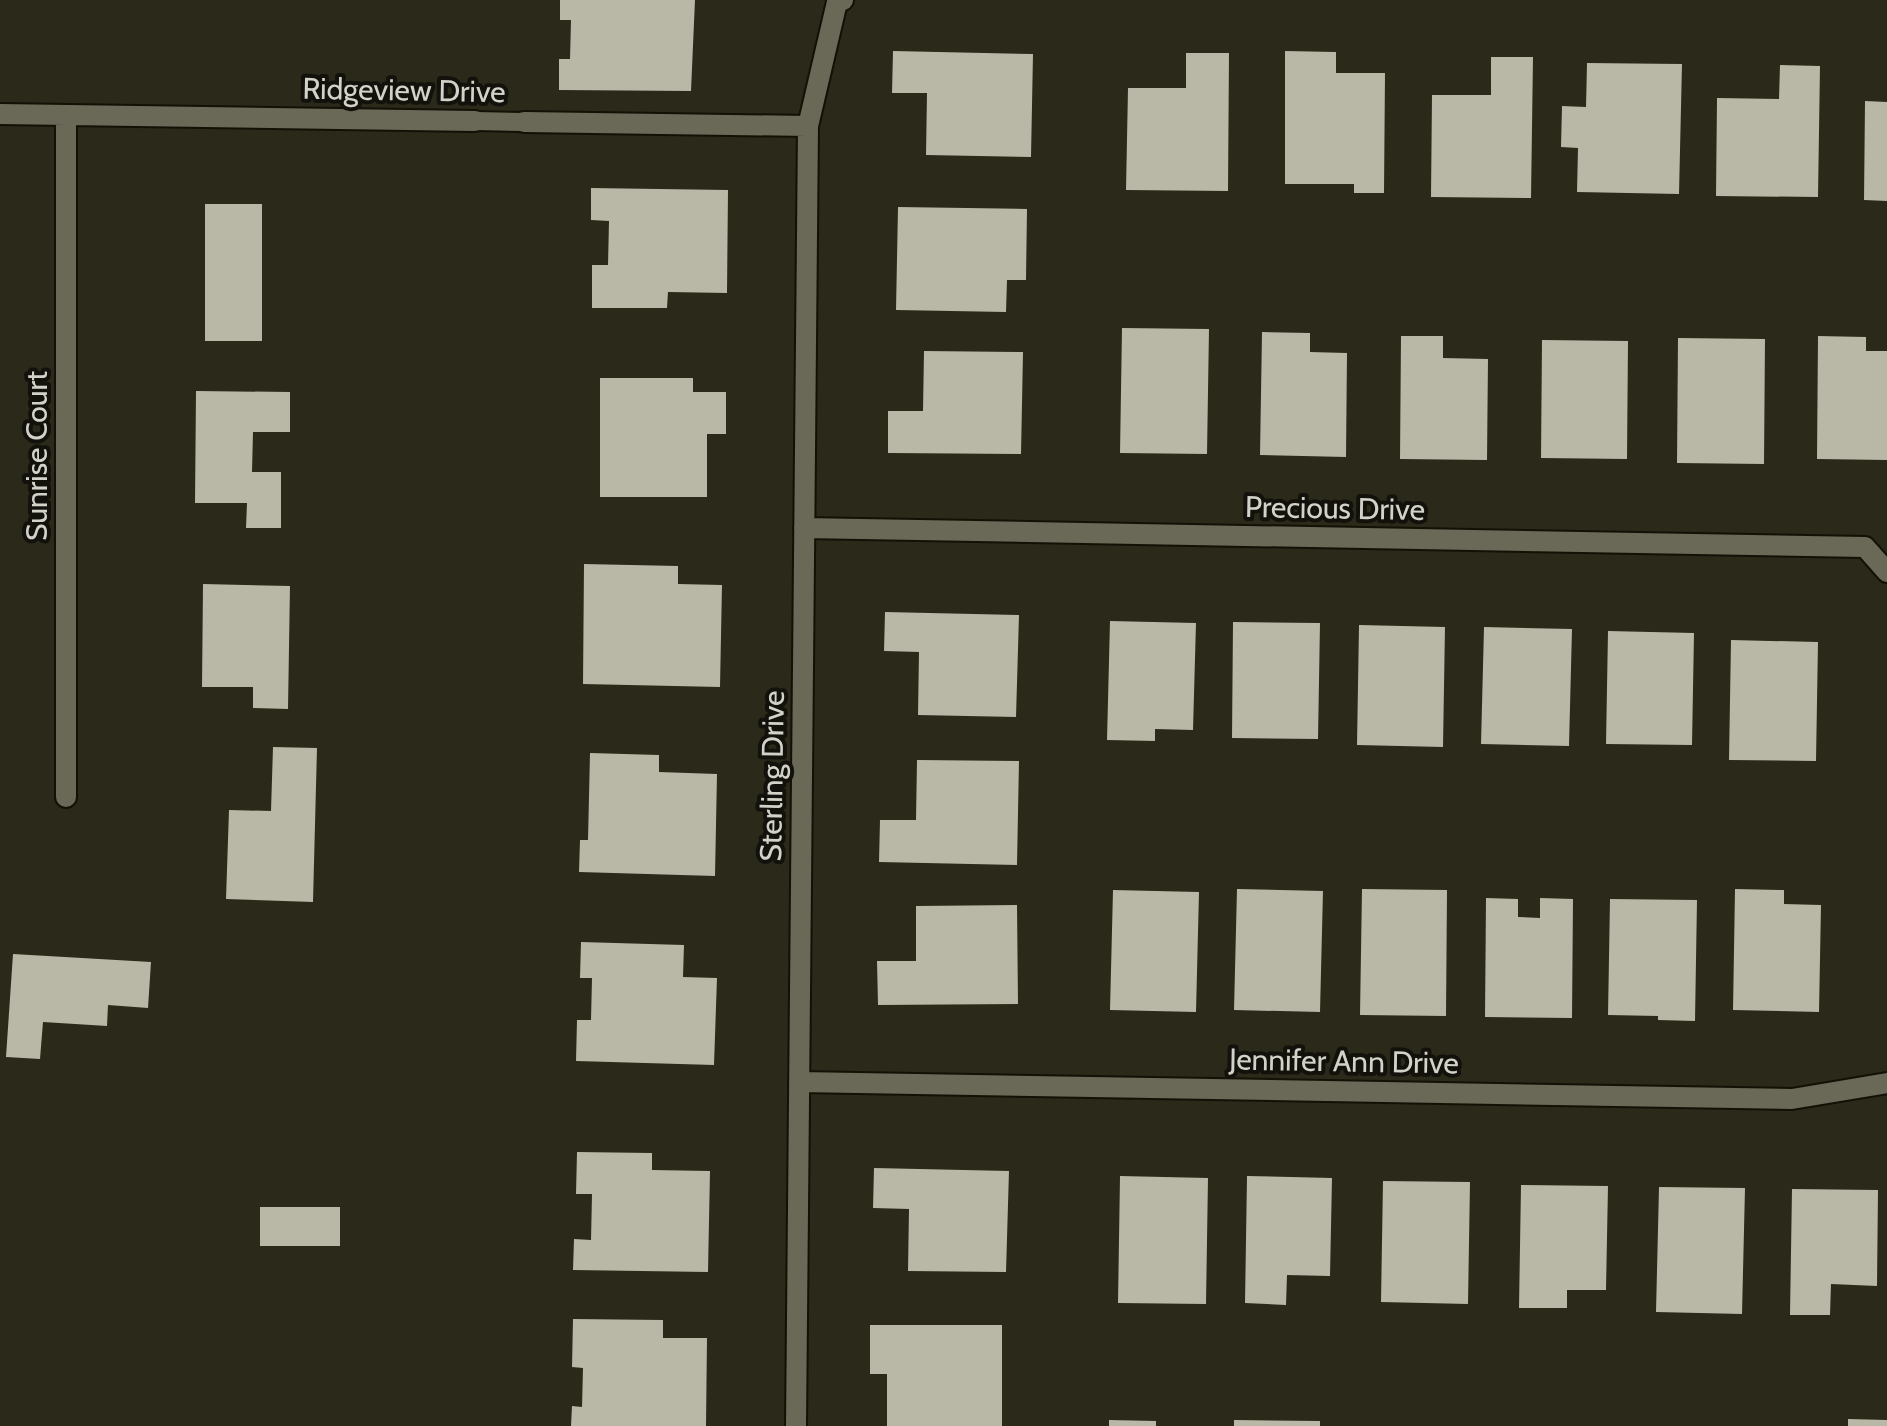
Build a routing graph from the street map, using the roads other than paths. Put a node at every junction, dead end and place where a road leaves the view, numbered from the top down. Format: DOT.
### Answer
graph roads {
  1 [pos="843,0"];
  2 [pos="0,114"];
  3 [pos="66,115"];
  4 [pos="475,121"];
  5 [pos="524,122"];
  6 [pos="808,126"];
  7 [pos="804,528"];
  8 [pos="1887,572"];
  9 [pos="66,797"];
  10 [pos="799,1082"];
  11 [pos="1887,1083"];
  12 [pos="796,1426"];
  1 -- 6 [label="street, Sterling Drive"];
  2 -- 3 [label="street, Ridgeview Drive"];
  3 -- 4 [label="street, Ridgeview Drive"];
  3 -- 9 [label="street, Sunrise Court"];
  4 -- 5 [label="lane, Ridgeview Drive"];
  5 -- 6 [label="street, Ridgeview Drive"];
  6 -- 7 [label="street, Sterling Drive"];
  7 -- 8 [label="street, Precious Drive"];
  7 -- 10 [label="street, Sterling Drive"];
  10 -- 11 [label="street, Jennifer Ann Drive"];
  10 -- 12 [label="street, Sterling Drive"];
}
